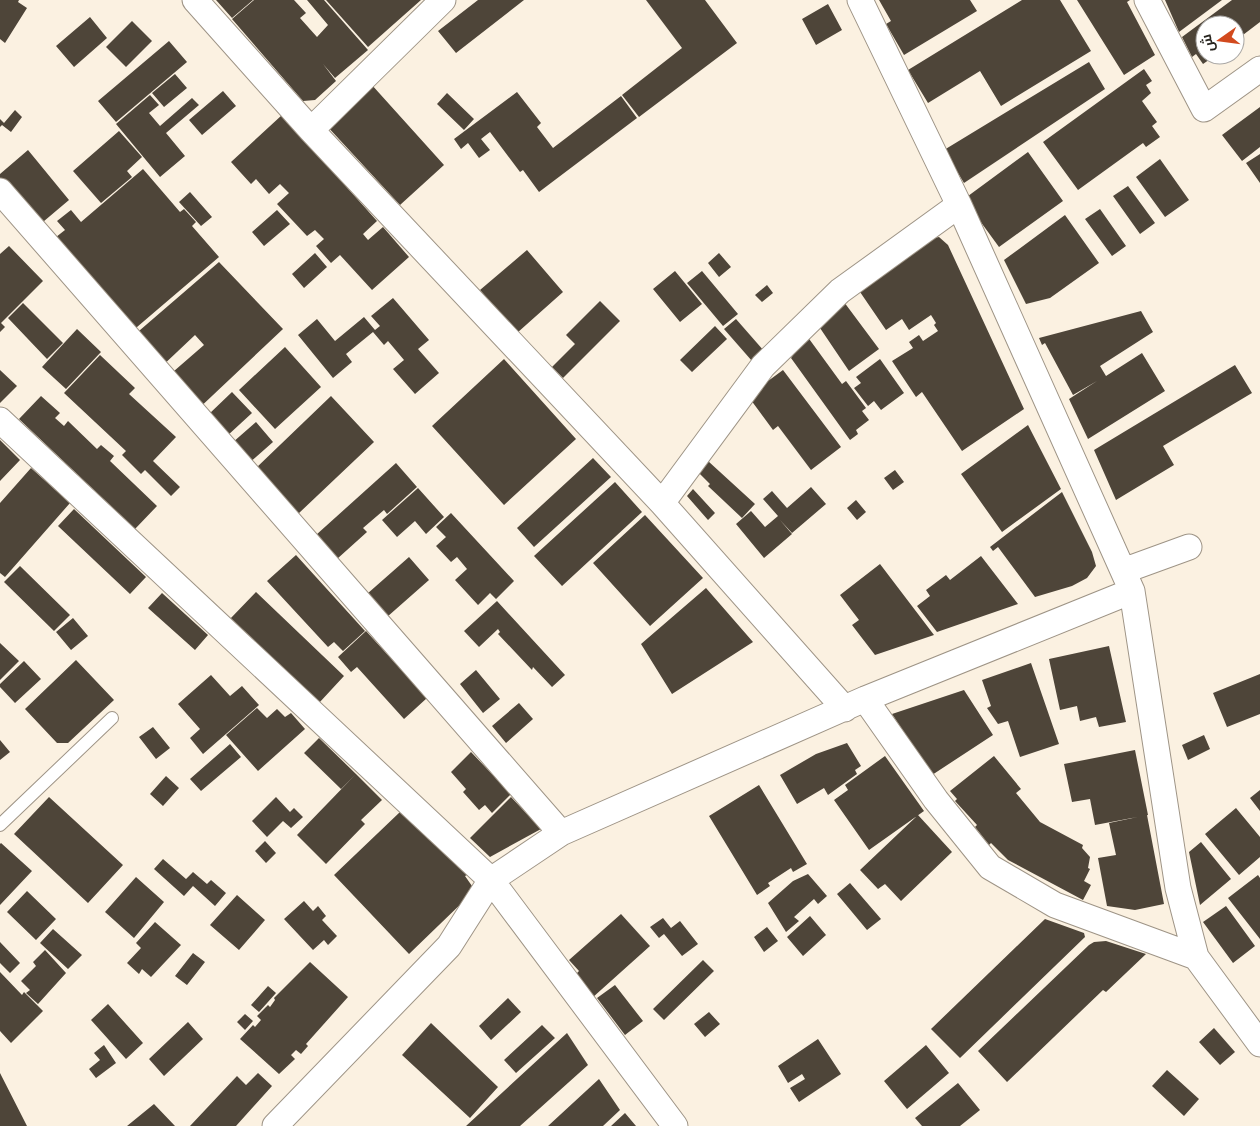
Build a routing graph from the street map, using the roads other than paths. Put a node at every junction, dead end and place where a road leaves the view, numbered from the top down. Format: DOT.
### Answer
graph roads {
  1 [pos="195,0"];
  2 [pos="443,0"];
  3 [pos="860,0"];
  4 [pos="1146,0"];
  5 [pos="1260,69"];
  6 [pos="311,130"];
  7 [pos="0,191"];
  8 [pos="958,205"];
  9 [pos="0,420"];
  10 [pos="662,503"];
  11 [pos="1189,547"];
  12 [pos="1127,581"];
  13 [pos="855,704"];
  14 [pos="112,718"];
  15 [pos="0,825"];
  16 [pos="561,833"];
  17 [pos="492,880"];
  18 [pos="1196,957"];
  19 [pos="1260,1044"];
  20 [pos="277,1125"];
  21 [pos="675,1126"];
  1 -- 6 [label="street"];
  2 -- 6 [label="street"];
  3 -- 8 [label="street"];
  4 -- 5 [label="street"];
  6 -- 10 [label="street"];
  7 -- 16 [label="street"];
  8 -- 10 [label="street"];
  8 -- 12 [label="street"];
  9 -- 17 [label="street"];
  10 -- 13 [label="street"];
  11 -- 12 [label="street"];
  12 -- 13 [label="street"];
  12 -- 18 [label="street"];
  13 -- 16 [label="street"];
  13 -- 18 [label="street"];
  14 -- 15 [label="lane"];
  16 -- 17 [label="street"];
  17 -- 20 [label="street"];
  17 -- 21 [label="street"];
  18 -- 19 [label="street"];
}
